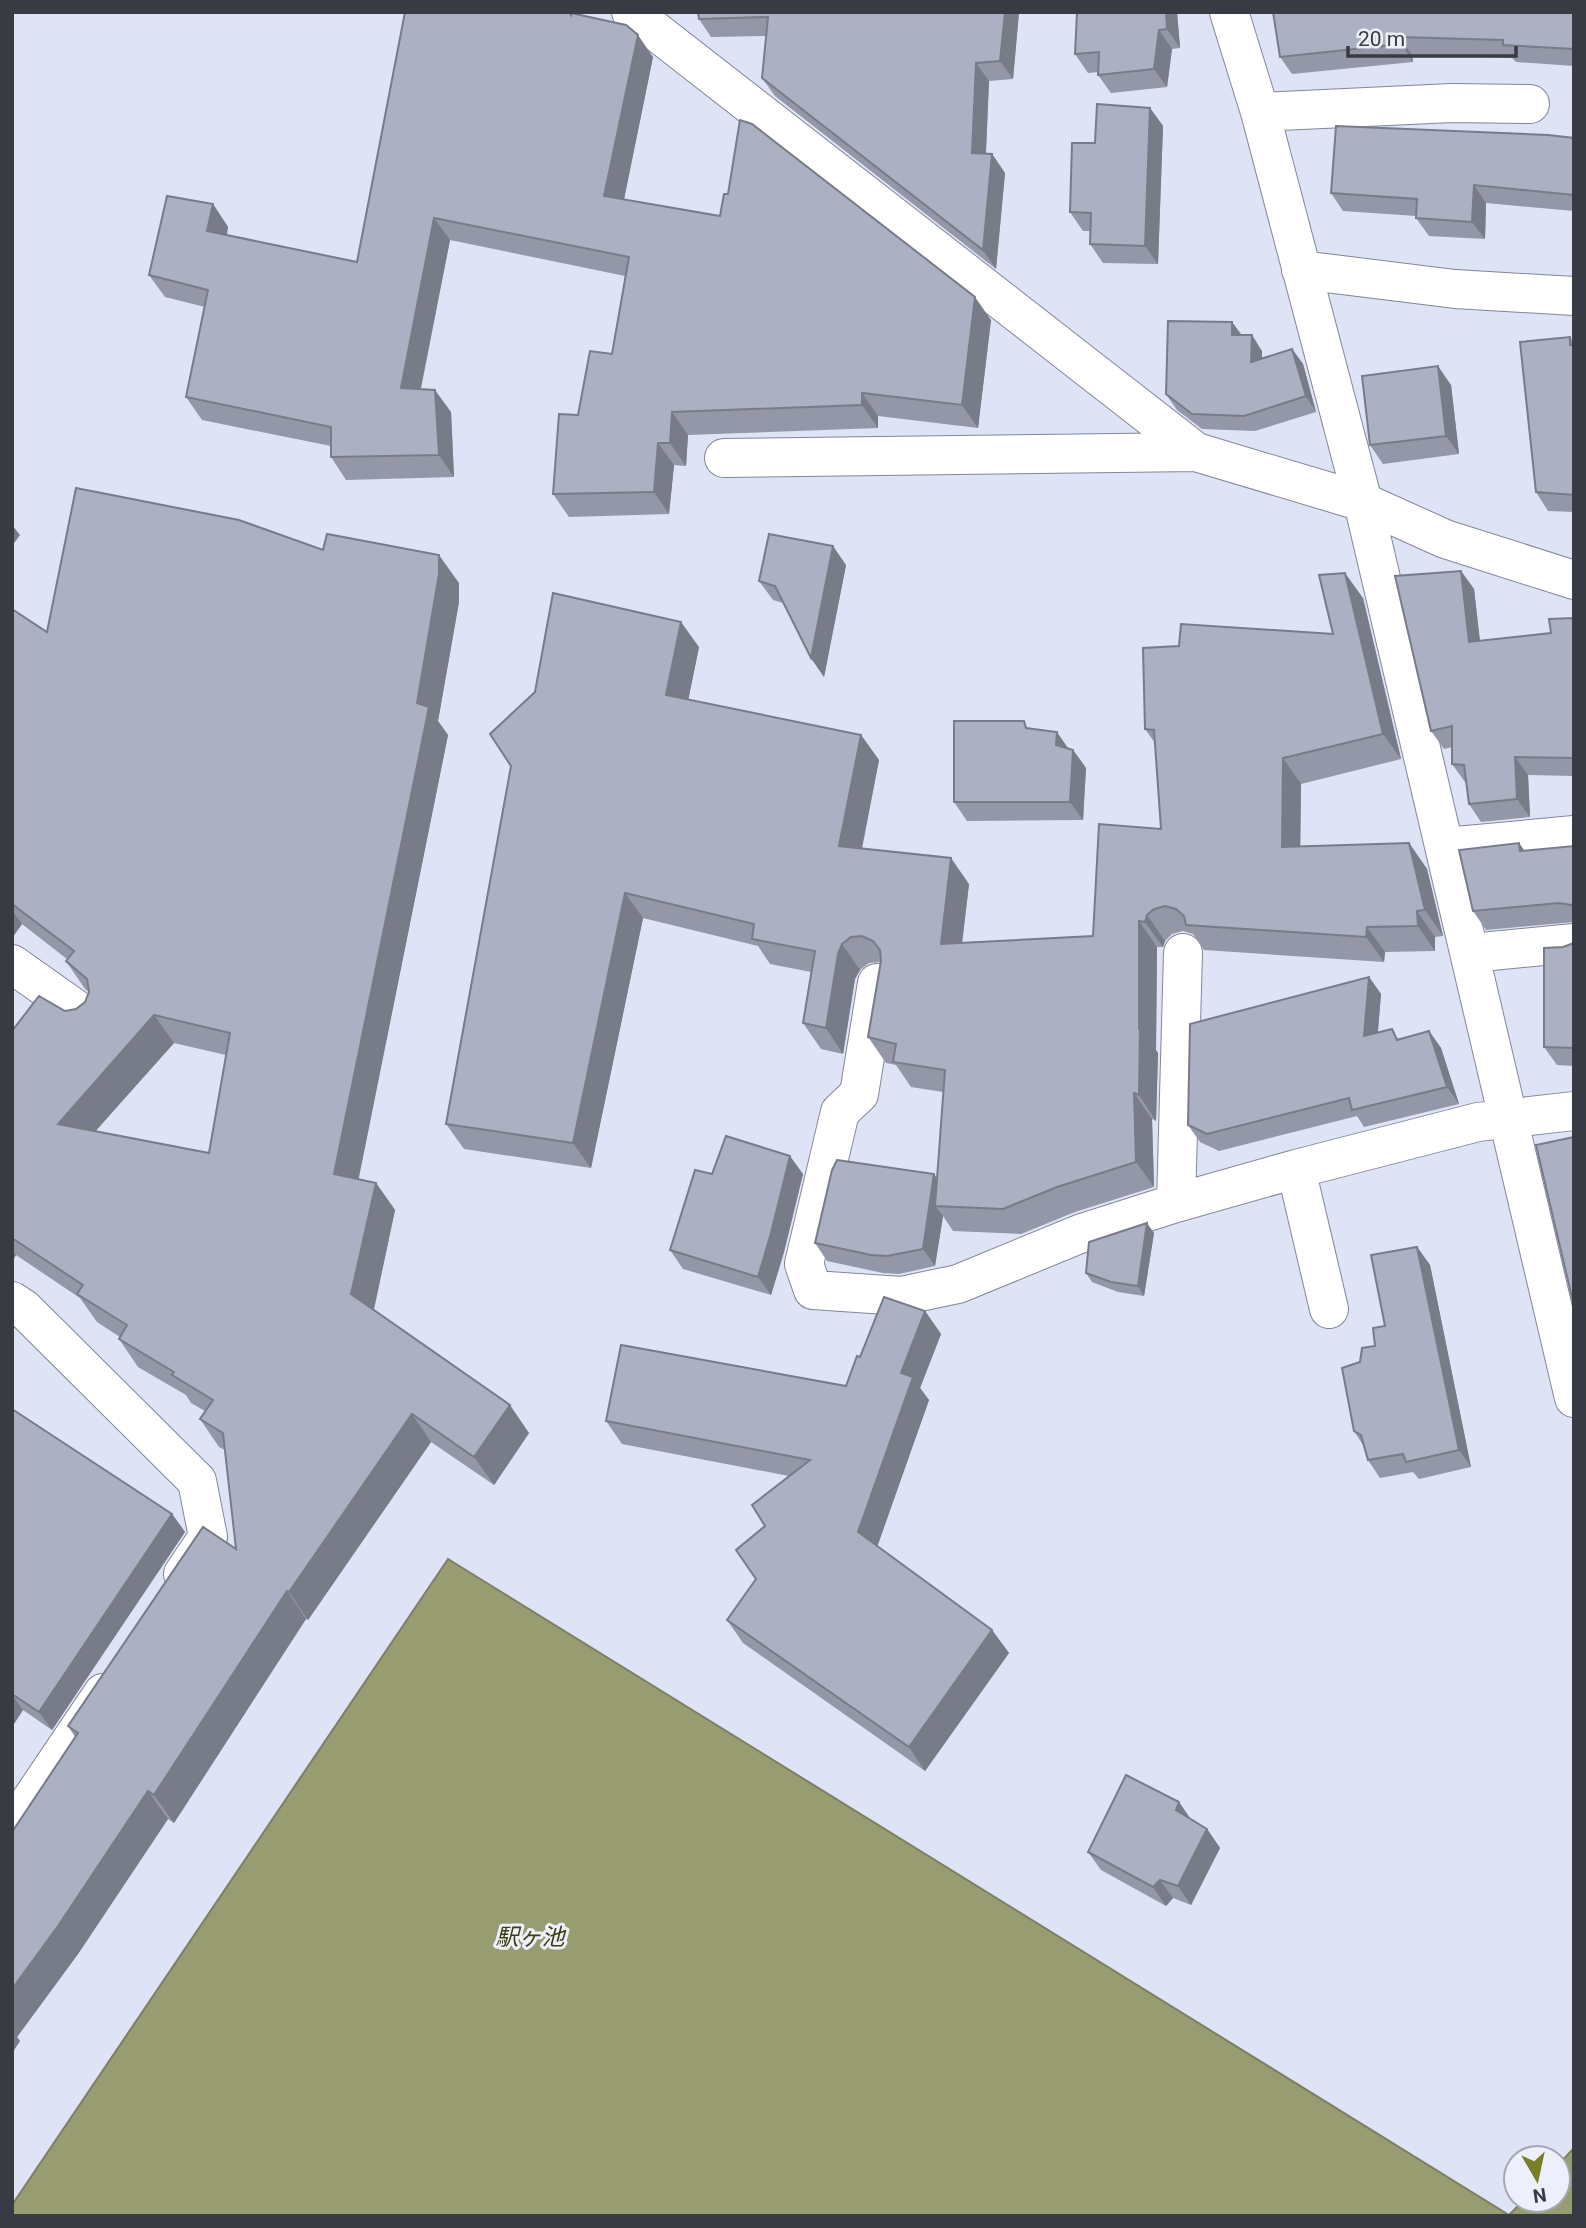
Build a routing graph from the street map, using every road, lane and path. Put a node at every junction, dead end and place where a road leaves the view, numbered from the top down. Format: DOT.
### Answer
graph roads {
  1 [pos="631,12"];
  2 [pos="1229,12"];
  3 [pos="1530,104"];
  4 [pos="1261,112"];
  5 [pos="1301,270"];
  6 [pos="1574,296"];
  7 [pos="1196,452"];
  8 [pos="724,458"];
  9 [pos="1363,502"];
  10 [pos="1574,580"];
  11 [pos="1574,835"];
  12 [pos="1445,847"];
  13 [pos="1574,943"];
  14 [pos="1183,953"];
  15 [pos="1471,953"];
  16 [pos="15,972"];
  17 [pos="877,983"];
  18 [pos="87,1017"];
  19 [pos="1574,1111"];
  20 [pos="1507,1117"];
  21 [pos="1296,1169"];
  22 [pos="1176,1203"];
  23 [pos="1329,1309"];
  24 [pos="16,1312"];
  25 [pos="1574,1398"];
  26 [pos="163,1604"];
  27 [pos="125,1660"];
  28 [pos="12,1828"];
  1 -- 7 [label="street"];
  2 -- 4 [label="street"];
  3 -- 4 [label="street"];
  4 -- 5 [label="street"];
  5 -- 6 [label="street"];
  5 -- 9 [label="street"];
  7 -- 8 [label="street"];
  7 -- 9 [label="street"];
  9 -- 10 [label="street"];
  9 -- 12 [label="street"];
  11 -- 12 [label="street"];
  12 -- 15 [label="street"];
  13 -- 15 [label="street"];
  14 -- 22 [label="street"];
  15 -- 20 [label="street"];
  16 -- 18 [label="street"];
  17 -- 22 [label="street"];
  19 -- 20 [label="street"];
  20 -- 21 [label="street"];
  20 -- 25 [label="street"];
  21 -- 22 [label="street"];
  21 -- 23 [label="street"];
  24 -- 26 [label="street"];
  27 -- 28 [label="street"];
}
